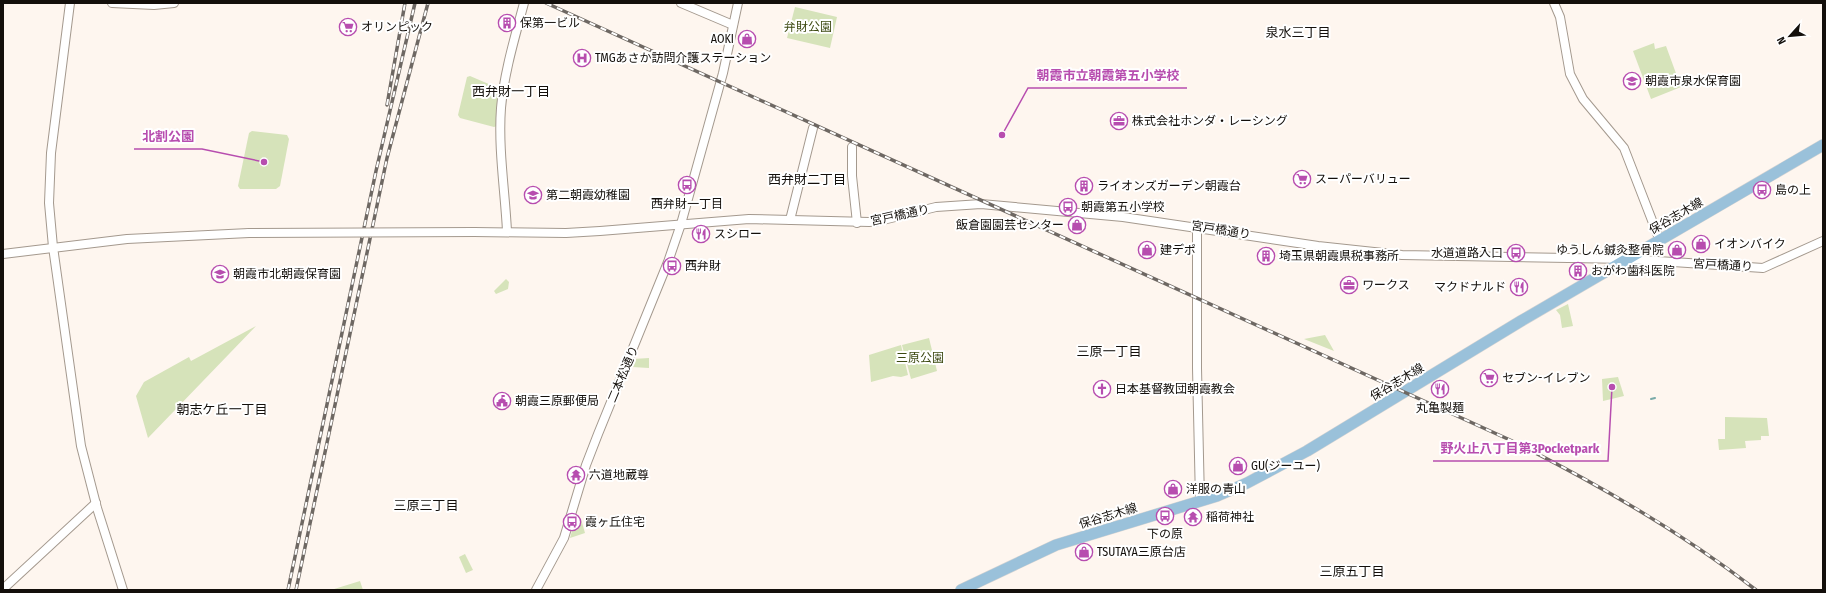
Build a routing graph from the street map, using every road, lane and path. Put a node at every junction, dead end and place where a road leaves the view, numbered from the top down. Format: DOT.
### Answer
graph roads {
  1 [pos="70,3"];
  2 [pos="112,3"];
  3 [pos="174,3"];
  4 [pos="524,3"];
  5 [pos="681,3"];
  6 [pos="738,3"];
  7 [pos="1554,3"];
  8 [pos="733,25"];
  9 [pos="813,128"];
  10 [pos="1823,145"];
  11 [pos="852,148"];
  12 [pos="790,220"];
  13 [pos="857,223"];
  14 [pos="682,224"];
  15 [pos="1197,226"];
  16 [pos="507,231"];
  17 [pos="1660,241"];
  18 [pos="1823,241"];
  19 [pos="53,247"];
  20 [pos="3,254"];
  21 [pos="1628,259"];
  22 [pos="1200,501"];
  23 [pos="96,503"];
  24 [pos="3,589"];
  25 [pos="124,590"];
  26 [pos="536,590"];
  27 [pos="961,590"];
  1 -- 19 [label="street"];
  2 -- 3 [label="street"];
  4 -- 16 [label="street"];
  5 -- 8 [label="street"];
  6 -- 8 [label="street, 二本松通り"];
  7 -- 17 [label="street"];
  8 -- 14 [label="street, 二本松通り"];
  9 -- 12 [label="street"];
  10 -- 17 [label="main road, 保谷志木線"];
  11 -- 13 [label="street"];
  12 -- 13 [label="street, 宮戸橋通り"];
  12 -- 14 [label="street, 宮戸橋通り"];
  13 -- 15 [label="street, 宮戸橋通り"];
  14 -- 16 [label="street, 宮戸橋通り"];
  14 -- 26 [label="street, 二本松通り"];
  15 -- 21 [label="street, 宮戸橋通り"];
  15 -- 22 [label="street"];
  16 -- 19 [label="street, 宮戸橋通り, bridge"];
  17 -- 21 [label="main road, 保谷志木線"];
  18 -- 21 [label="street, 宮戸橋通り"];
  19 -- 20 [label="street, 宮戸橋通り"];
  19 -- 23 [label="street"];
  21 -- 22 [label="main road, 保谷志木線"];
  22 -- 27 [label="main road, 保谷志木線"];
  23 -- 24 [label="street"];
  23 -- 25 [label="street"];
}
